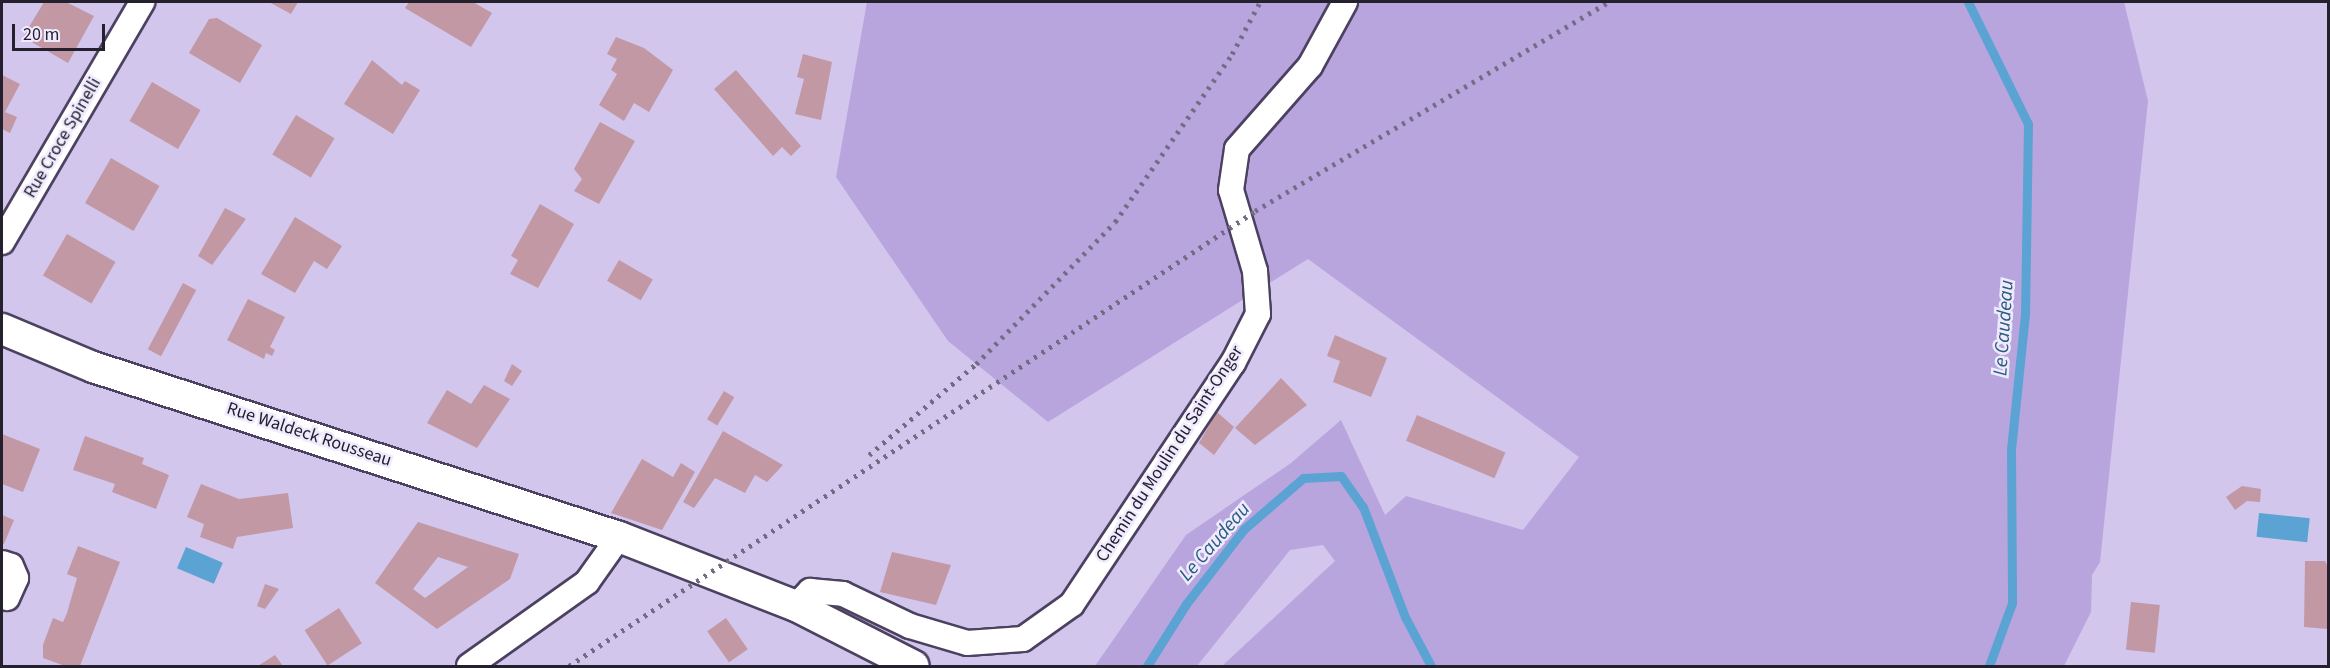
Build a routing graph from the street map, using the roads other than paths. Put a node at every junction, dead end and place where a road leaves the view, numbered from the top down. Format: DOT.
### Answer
graph roads {
  1 [pos="142,2"];
  2 [pos="1346,2"];
  3 [pos="2,242"];
  4 [pos="2,329"];
  5 [pos="619,537"];
  6 [pos="2,563"];
  7 [pos="7,598"];
  8 [pos="796,606"];
  9 [pos="468,666"];
  10 [pos="914,666"];
  1 -- 3 [label="street, Rue Croce Spinelli"];
  2 -- 8 [label="street, Chemin du Moulin du Saint-Onger"];
  4 -- 5 [label="street, Rue Waldeck Rousseau"];
  5 -- 8 [label="street, Rue Waldeck Rousseau"];
  5 -- 9 [label="street"];
  6 -- 7 [label="street"];
  8 -- 10 [label="street, Rue Waldeck Rousseau"];
}
